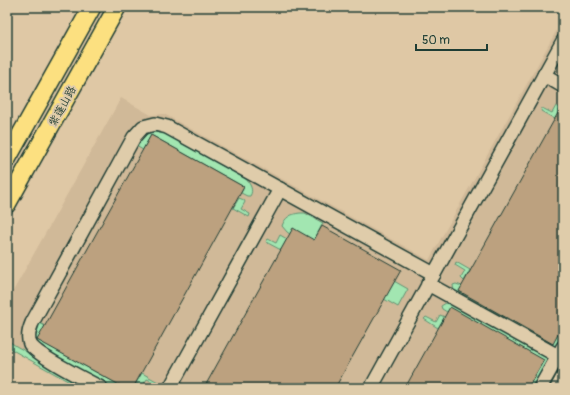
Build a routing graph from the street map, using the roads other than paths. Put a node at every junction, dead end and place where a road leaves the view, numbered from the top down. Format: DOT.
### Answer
graph roads {
  1 [pos="92,7"];
  2 [pos="117,7"];
  3 [pos="563,42"];
  4 [pos="544,75"];
  5 [pos="563,86"];
  6 [pos="7,159"];
  7 [pos="280,189"];
  8 [pos="7,204"];
  9 [pos="431,279"];
  10 [pos="561,352"];
  11 [pos="563,376"];
  12 [pos="101,388"];
  13 [pos="170,388"];
  14 [pos="371,388"];
  15 [pos="540,388"];
  16 [pos="557,388"];
  1 -- 6 [label="main road, 紫蓬山路"];
  2 -- 8 [label="main road, 紫蓬山路"];
  3 -- 4 [label="lane"];
  4 -- 5 [label="lane"];
  4 -- 9 [label="lane"];
  7 -- 9 [label="lane"];
  7 -- 12 [label="lane"];
  7 -- 13 [label="lane"];
  9 -- 10 [label="lane"];
  9 -- 14 [label="lane"];
  10 -- 15 [label="lane"];
  11 -- 16 [label="lane"];
}
